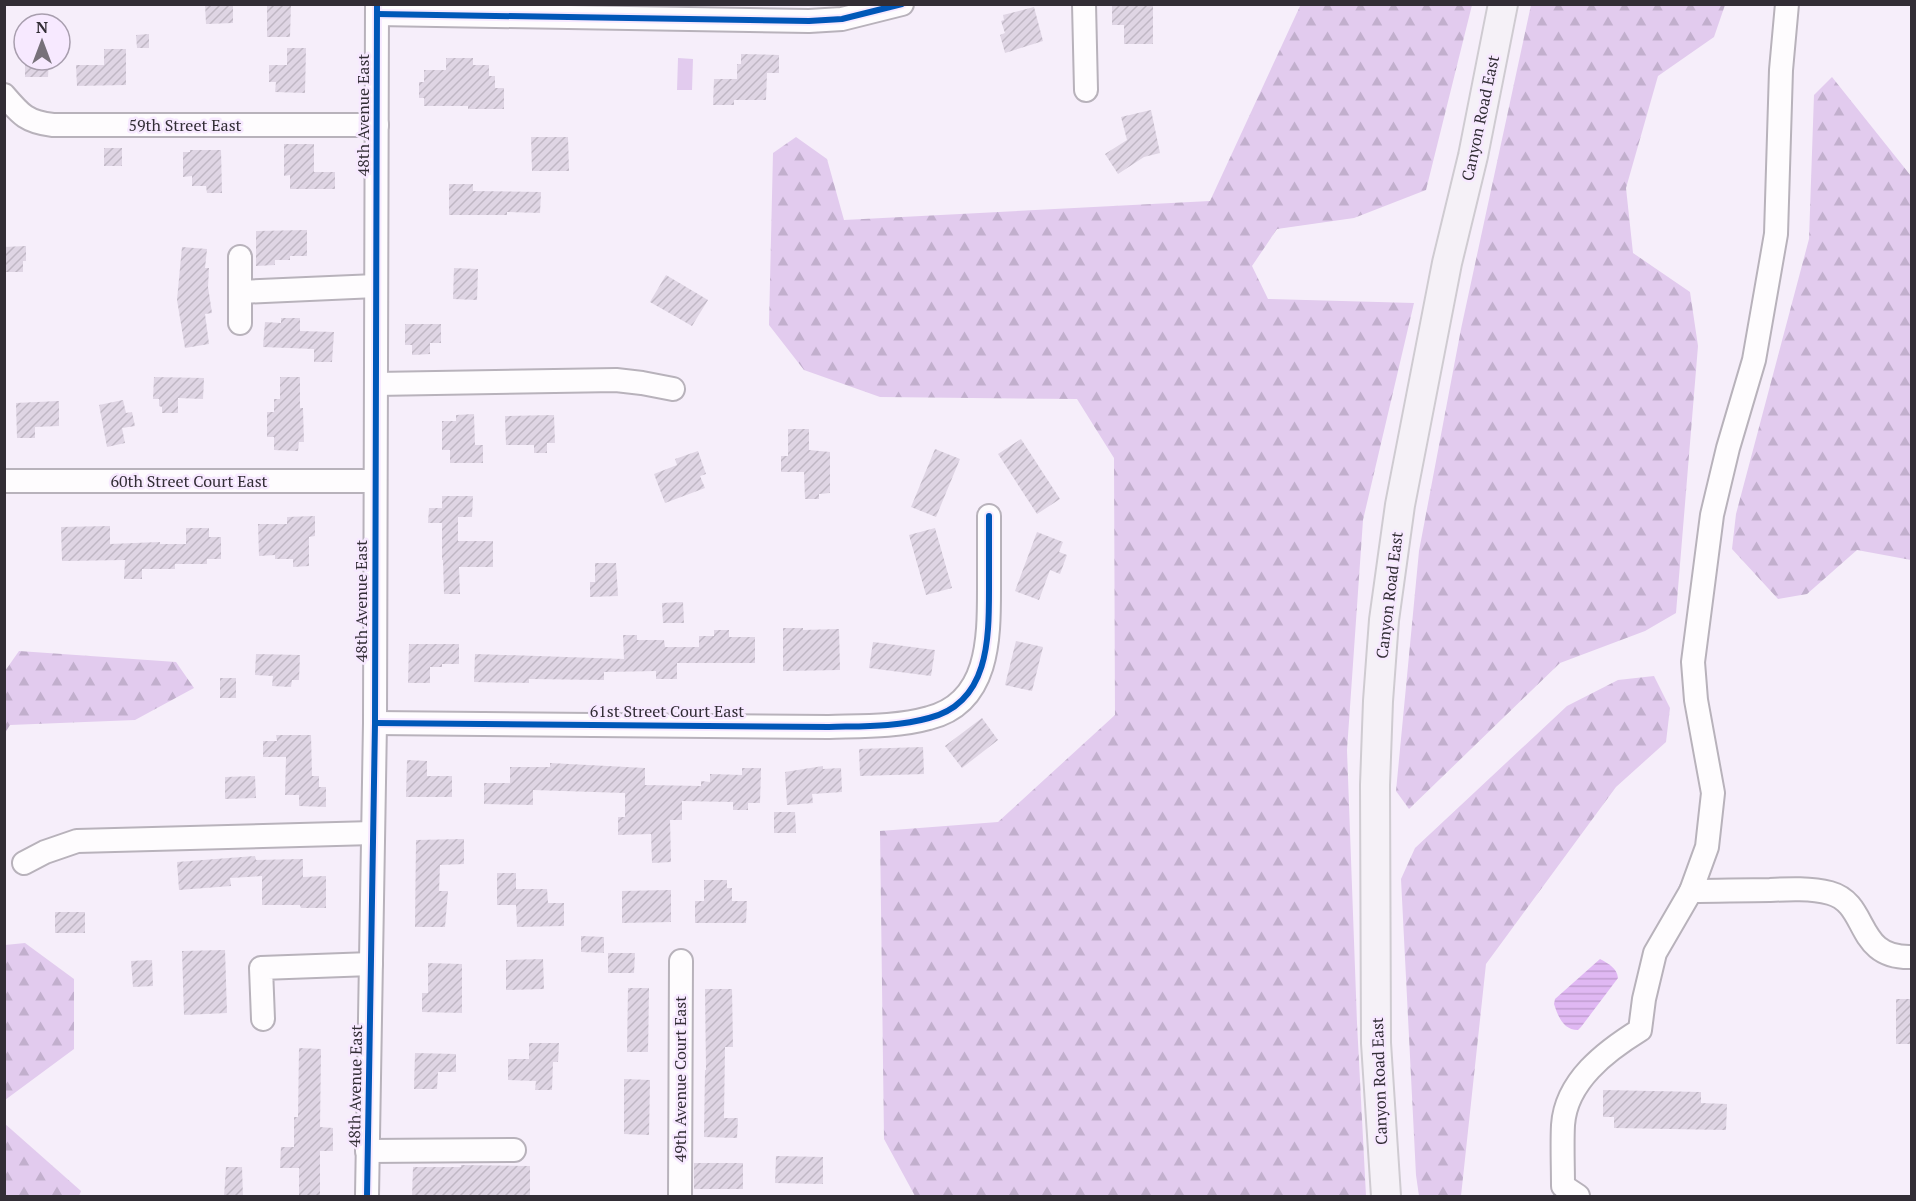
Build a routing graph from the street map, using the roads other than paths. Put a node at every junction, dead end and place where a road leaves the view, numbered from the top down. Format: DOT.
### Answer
graph roads {
  1 [pos="902,4"];
  2 [pos="1084,4"];
  3 [pos="1503,4"];
  4 [pos="1787,4"];
  5 [pos="377,9"];
  6 [pos="866,9"];
  7 [pos="1086,90"];
  8 [pos="4,95"];
  9 [pos="376,125"];
  10 [pos="240,257"];
  11 [pos="376,286"];
  12 [pos="240,292"];
  13 [pos="240,323"];
  14 [pos="376,384"];
  15 [pos="672,389"];
  16 [pos="4,481"];
  17 [pos="374,481"];
  18 [pos="989,516"];
  19 [pos="375,723"];
  20 [pos="373,833"];
  21 [pos="24,863"];
  22 [pos="1691,891"];
  23 [pos="1911,957"];
  24 [pos="681,961"];
  25 [pos="370,964"];
  26 [pos="263,1019"];
  27 [pos="514,1150"];
  28 [pos="368,1151"];
  29 [pos="367,1197"];
  30 [pos="680,1197"];
  31 [pos="1386,1197"];
  32 [pos="1578,1197"];
  1 -- 6 [label="street"];
  2 -- 7 [label="street"];
  3 -- 31 [label="main road, Canyon Road East"];
  4 -- 22 [label="street"];
  5 -- 6 [label="street"];
  5 -- 9 [label="street, 48th Avenue East"];
  8 -- 9 [label="street, 59th Street East"];
  9 -- 11 [label="street, 48th Avenue East"];
  10 -- 12 [label="street"];
  11 -- 12 [label="street"];
  11 -- 14 [label="street, 48th Avenue East"];
  12 -- 13 [label="street"];
  14 -- 15 [label="street"];
  14 -- 17 [label="street, 48th Avenue East"];
  16 -- 17 [label="street, 60th Street Court East"];
  17 -- 19 [label="street, 48th Avenue East"];
  18 -- 19 [label="street, 61st Street Court East"];
  19 -- 20 [label="street, 48th Avenue East"];
  20 -- 21 [label="street"];
  20 -- 25 [label="street, 48th Avenue East"];
  22 -- 23 [label="street"];
  22 -- 32 [label="street"];
  24 -- 30 [label="street, 49th Avenue Court East"];
  25 -- 26 [label="street"];
  25 -- 28 [label="street, 48th Avenue East"];
  27 -- 28 [label="street"];
  28 -- 29 [label="street, 48th Avenue East"];
}
